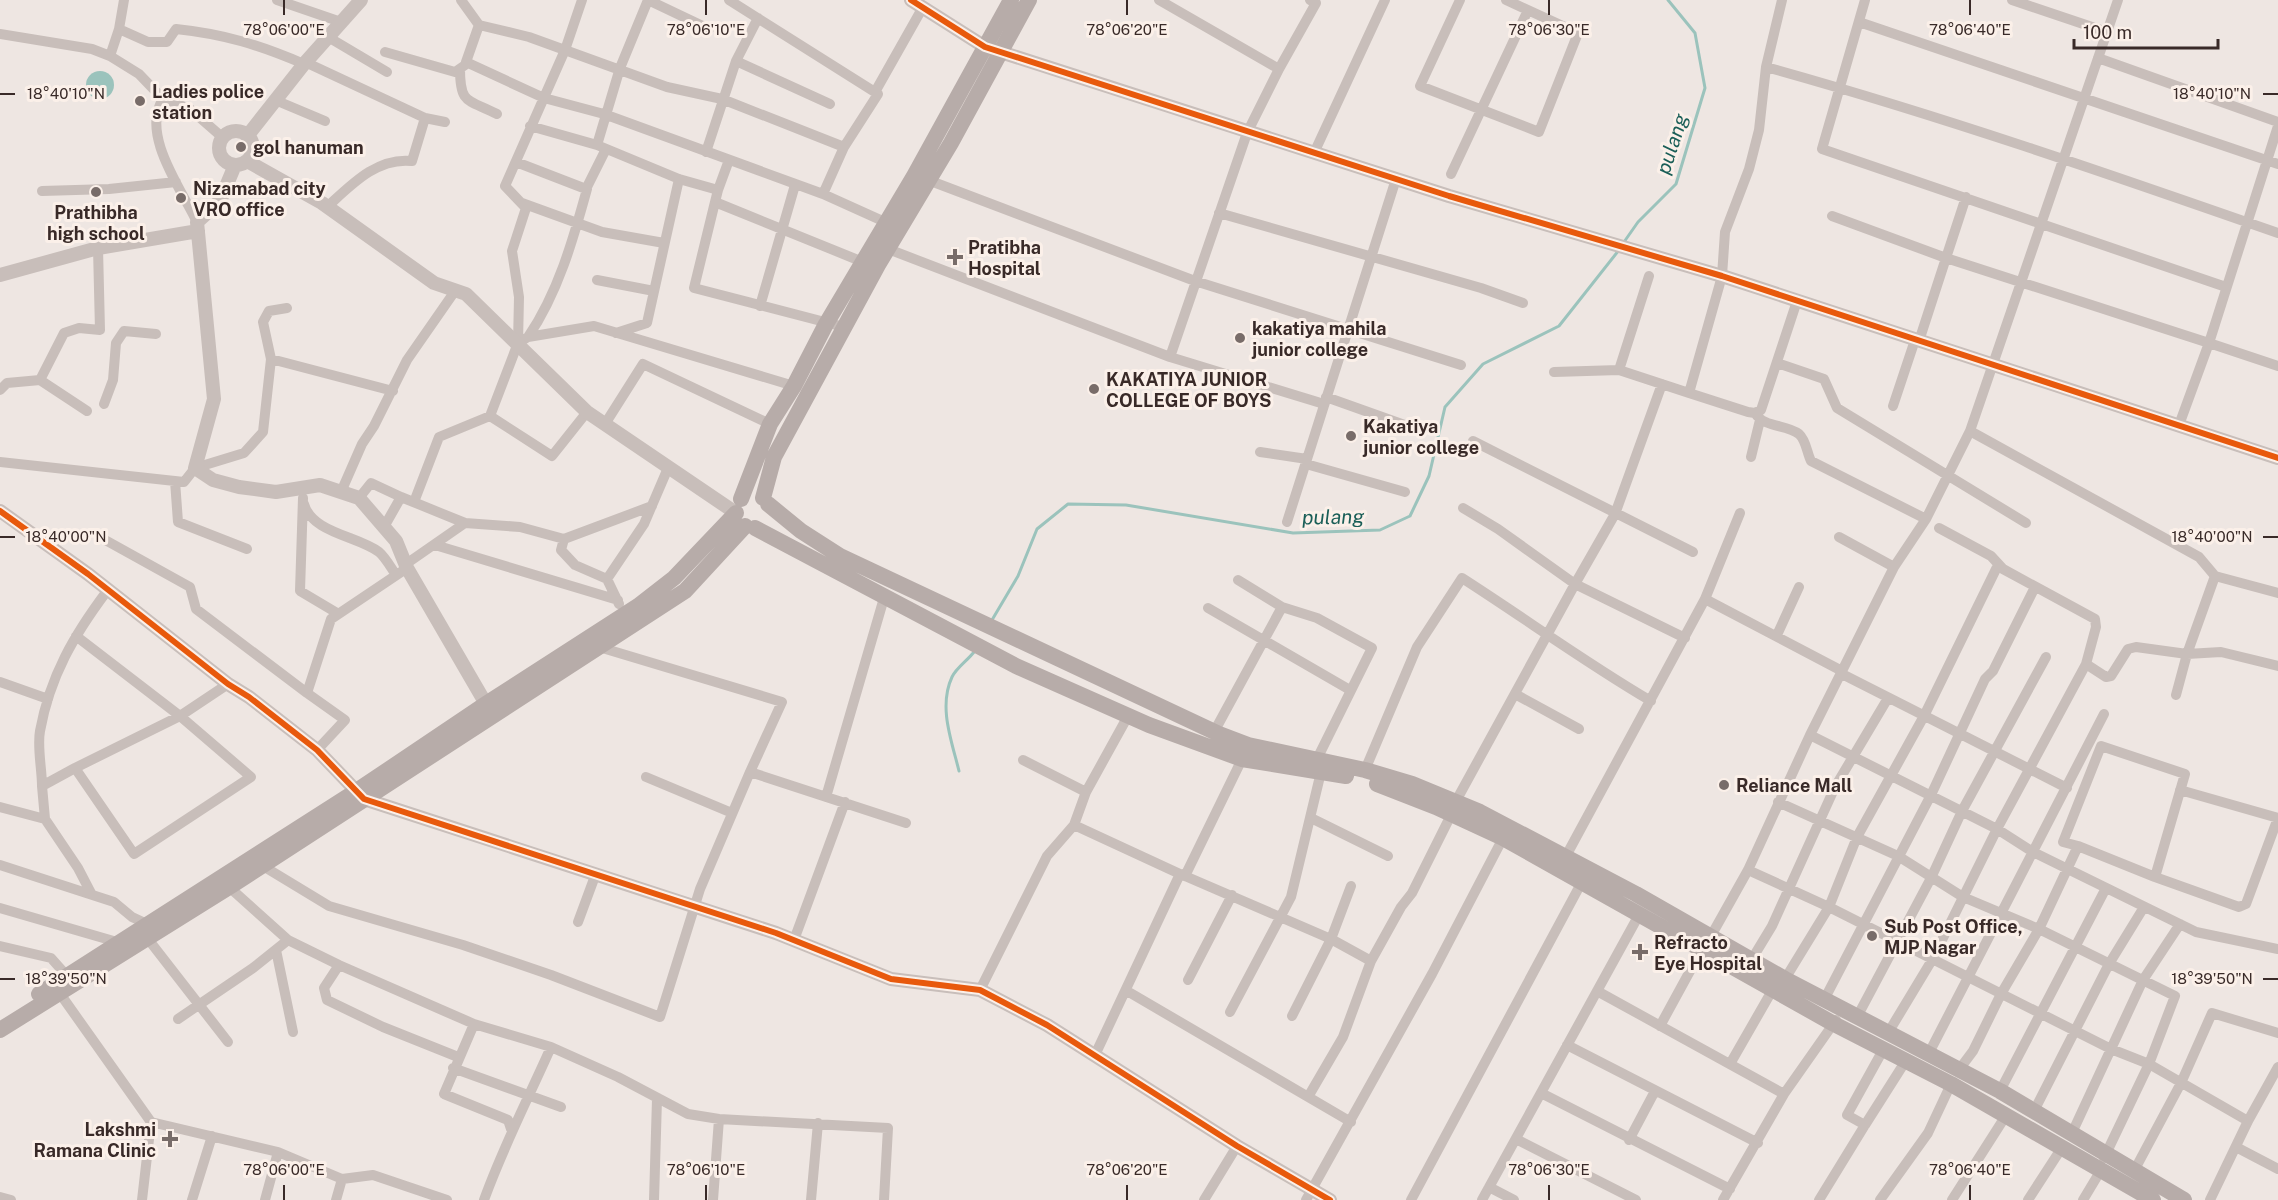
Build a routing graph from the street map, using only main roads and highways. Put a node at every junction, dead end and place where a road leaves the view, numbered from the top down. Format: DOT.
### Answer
graph roads {
  1 [pos="1011,0"];
  2 [pos="1029,0"];
  3 [pos="993,50"];
  4 [pos="765,501"];
  5 [pos="744,517"];
  6 [pos="1245,752"];
  7 [pos="1319,765"];
  8 [pos="359,796"];
  9 [pos="1454,807"];
  10 [pos="1585,876"];
  11 [pos="148,931"];
  12 [pos="1706,943"];
  13 [pos="1779,984"];
  14 [pos="60,985"];
  15 [pos="0,1017"];
  16 [pos="1845,1017"];
  17 [pos="0,1030"];
  18 [pos="1954,1077"];
  19 [pos="2153,1200"];
  20 [pos="2184,1200"];
  1 -- 3 [label="main road"];
  2 -- 3 [label="main road"];
  3 -- 4 [label="main road"];
  3 -- 5 [label="main road"];
  4 -- 5 [label="main road"];
  4 -- 5 [label="main road"];
  4 -- 6 [label="main road"];
  5 -- 6 [label="main road"];
  5 -- 8 [label="main road"];
  5 -- 8 [label="main road"];
  6 -- 7 [label="main road"];
  7 -- 9 [label="main road"];
  7 -- 9 [label="main road"];
  8 -- 11 [label="main road"];
  8 -- 11 [label="main road"];
  9 -- 10 [label="main road"];
  9 -- 10 [label="main road"];
  10 -- 12 [label="main road"];
  10 -- 12 [label="main road"];
  11 -- 14 [label="main road"];
  11 -- 14 [label="main road"];
  12 -- 13 [label="main road"];
  12 -- 13 [label="main road"];
  13 -- 16 [label="main road"];
  13 -- 16 [label="main road"];
  14 -- 15 [label="main road"];
  14 -- 17 [label="main road"];
  16 -- 18 [label="main road"];
  16 -- 18 [label="main road"];
  18 -- 19 [label="main road"];
  18 -- 20 [label="main road"];
}
